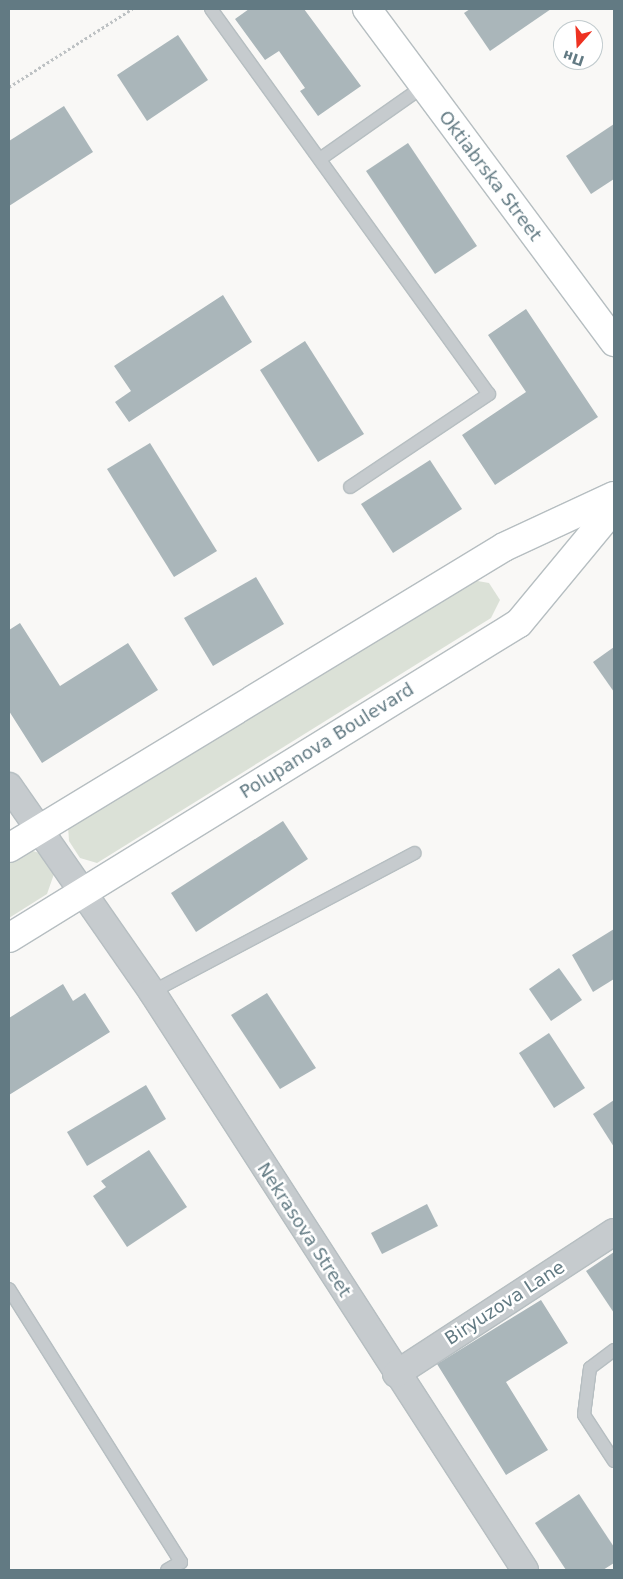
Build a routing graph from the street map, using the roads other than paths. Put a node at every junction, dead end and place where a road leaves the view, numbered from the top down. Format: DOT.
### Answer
graph roads {
  1 [pos="212,9"];
  2 [pos="367,9"];
  3 [pos="424,86"];
  4 [pos="320,159"];
  5 [pos="614,342"];
  6 [pos="350,487"];
  7 [pos="614,496"];
  8 [pos="614,508"];
  9 [pos="9,786"];
  10 [pos="38,830"];
  11 [pos="9,848"];
  12 [pos="414,853"];
  13 [pos="82,891"];
  14 [pos="9,938"];
  15 [pos="152,992"];
  16 [pos="614,1232"];
  17 [pos="9,1289"];
  18 [pos="614,1350"];
  19 [pos="396,1374"];
  20 [pos="614,1462"];
  21 [pos="168,1570"];
  22 [pos="525,1570"];
  1 -- 4 [label="lane"];
  2 -- 3 [label="street, Oktiabrska Street"];
  3 -- 4 [label="lane"];
  3 -- 5 [label="street, Oktiabrska Street"];
  4 -- 6 [label="lane"];
  7 -- 10 [label="street"];
  8 -- 13 [label="street, Polupanova Boulevard"];
  9 -- 10 [label="street, Nekrasova Street"];
  10 -- 11 [label="street"];
  10 -- 13 [label="street, Nekrasova Street"];
  12 -- 15 [label="lane"];
  13 -- 14 [label="street, Polupanova Boulevard"];
  13 -- 15 [label="street, Nekrasova Street"];
  15 -- 19 [label="street, Nekrasova Street"];
  16 -- 19 [label="street, Biryuzova Lane"];
  17 -- 21 [label="lane"];
  18 -- 20 [label="lane"];
  19 -- 22 [label="street, Nekrasova Street"];
}
